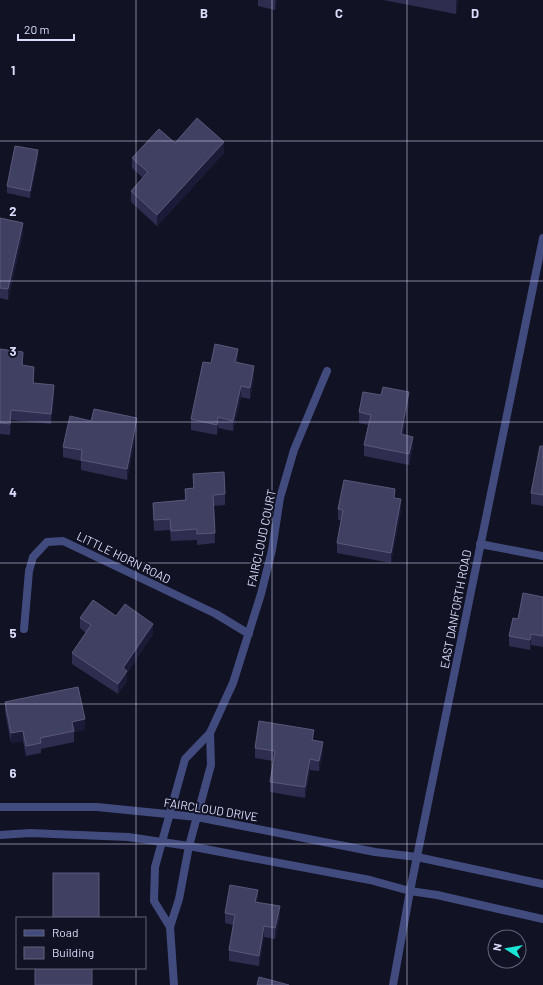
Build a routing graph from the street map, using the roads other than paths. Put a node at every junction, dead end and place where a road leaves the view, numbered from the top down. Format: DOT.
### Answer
graph roads {
  1 [pos="543,238"];
  2 [pos="327,371"];
  3 [pos="480,544"];
  4 [pos="543,556"];
  5 [pos="24,629"];
  6 [pos="249,634"];
  7 [pos="210,733"];
  8 [pos="0,807"];
  9 [pos="170,814"];
  10 [pos="197,817"];
  11 [pos="0,835"];
  12 [pos="162,842"];
  13 [pos="189,846"];
  14 [pos="417,858"];
  15 [pos="543,884"];
  16 [pos="410,891"];
  17 [pos="543,918"];
  18 [pos="170,927"];
  19 [pos="174,985"];
  20 [pos="393,985"];
  1 -- 3 [label="street, EAST DANFORTH ROAD"];
  2 -- 6 [label="street, FAIRCLOUD COURT"];
  3 -- 4 [label="street"];
  3 -- 14 [label="street, EAST DANFORTH ROAD"];
  5 -- 6 [label="street, LITTLE HORN ROAD"];
  6 -- 7 [label="street, FAIRCLOUD COURT"];
  7 -- 9 [label="street, FAIRCLOUD COURT"];
  7 -- 10 [label="street, FAIRCLOUD COURT"];
  8 -- 9 [label="street, FAIRCLOUD DRIVE"];
  9 -- 10 [label="street, FAIRCLOUD DRIVE"];
  9 -- 12 [label="street, FAIRCLOUD COURT"];
  10 -- 13 [label="street, FAIRCLOUD COURT"];
  10 -- 14 [label="street, FAIRCLOUD DRIVE"];
  11 -- 12 [label="street"];
  12 -- 13 [label="street"];
  12 -- 18 [label="street, FAIRCLOUD COURT"];
  13 -- 16 [label="street"];
  13 -- 18 [label="street, FAIRCLOUD COURT"];
  14 -- 15 [label="street, FAIRCLOUD DRIVE"];
  14 -- 16 [label="street, EAST DANFORTH ROAD"];
  16 -- 17 [label="street"];
  16 -- 20 [label="street, EAST DANFORTH ROAD"];
  18 -- 19 [label="street, FAIRCLOUD COURT"];
}
